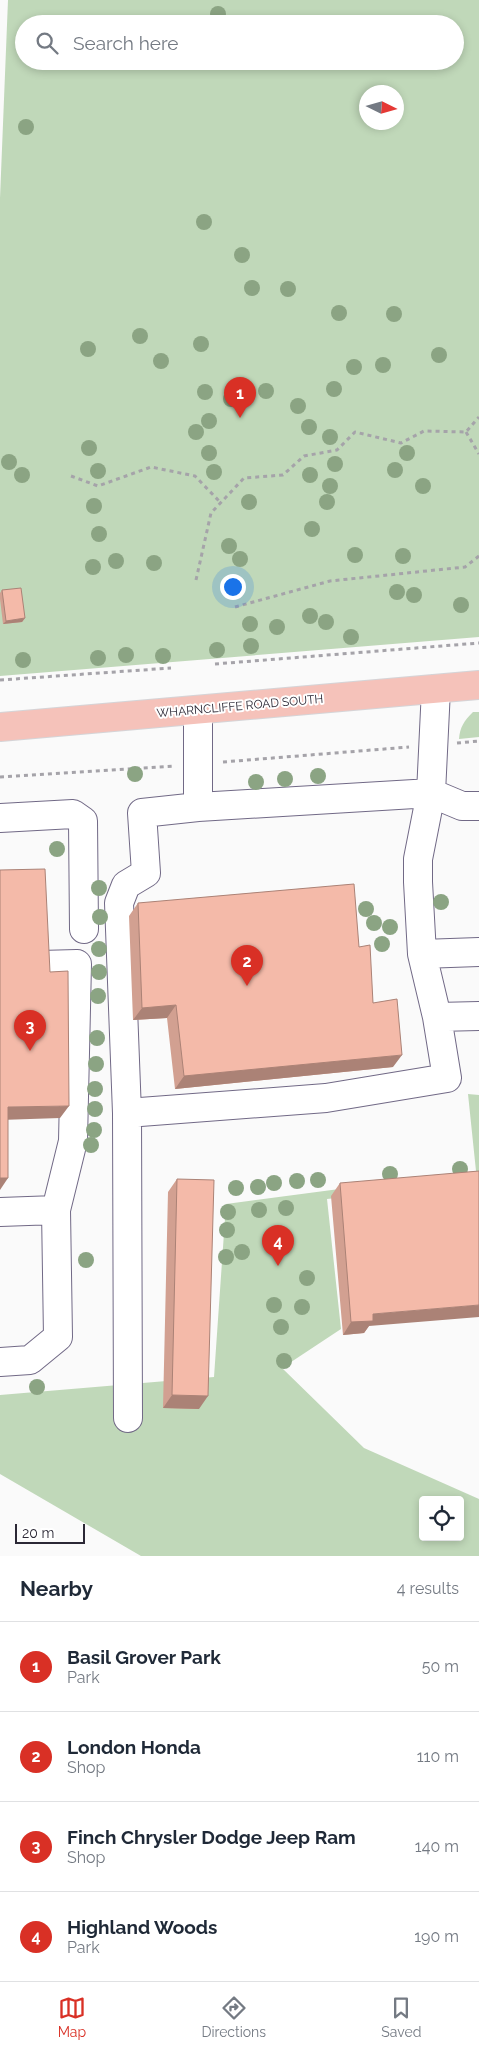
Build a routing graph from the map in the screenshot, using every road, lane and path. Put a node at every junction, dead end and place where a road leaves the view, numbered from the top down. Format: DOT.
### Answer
graph roads {
  1 [pos="479,417"];
  2 [pos="466,432"];
  3 [pos="479,454"];
  4 [pos="72,476"];
  5 [pos="220,502"];
  6 [pos="479,556"];
  7 [pos="196,580"];
  8 [pos="234,607"];
  9 [pos="479,643"];
  10 [pos="215,664"];
  11 [pos="171,668"];
  12 [pos="0,680"];
  13 [pos="479,685"];
  14 [pos="436,689"];
  15 [pos="198,710"];
  16 [pos="0,727"];
  17 [pos="479,741"];
  18 [pos="455,743"];
  19 [pos="410,747"];
  20 [pos="216,762"];
  21 [pos="174,766"];
  22 [pos="0,777"];
  23 [pos="431,793"];
  24 [pos="479,806"];
  25 [pos="198,807"];
  26 [pos="0,818"];
  27 [pos="84,928"];
  28 [pos="479,952"];
  29 [pos="422,954"];
  30 [pos="40,965"];
  31 [pos="479,1016"];
  32 [pos="437,1017"];
  33 [pos="126,1113"];
  34 [pos="56,1210"];
  35 [pos="0,1212"];
  36 [pos="0,1362"];
  37 [pos="128,1418"];
  1 -- 2 [label="path"];
  2 -- 3 [label="path"];
  2 -- 5 [label="path"];
  4 -- 5 [label="path"];
  5 -- 7 [label="path"];
  6 -- 8 [label="path"];
  9 -- 10 [label="path"];
  11 -- 12 [label="path"];
  13 -- 14 [label="main road, WHARNCLIFFE ROAD SOUTH"];
  14 -- 15 [label="main road, WHARNCLIFFE ROAD SOUTH"];
  14 -- 23 [label="lane"];
  15 -- 16 [label="main road, WHARNCLIFFE ROAD SOUTH"];
  15 -- 25 [label="lane"];
  17 -- 18 [label="path"];
  19 -- 20 [label="path"];
  21 -- 22 [label="path"];
  23 -- 24 [label="lane"];
  23 -- 25 [label="lane"];
  23 -- 29 [label="lane"];
  25 -- 33 [label="lane"];
  26 -- 27 [label="lane"];
  28 -- 29 [label="lane"];
  29 -- 32 [label="lane"];
  30 -- 34 [label="lane"];
  31 -- 32 [label="lane"];
  32 -- 33 [label="lane"];
  33 -- 37 [label="lane"];
  34 -- 35 [label="lane"];
  34 -- 36 [label="lane"];
}
